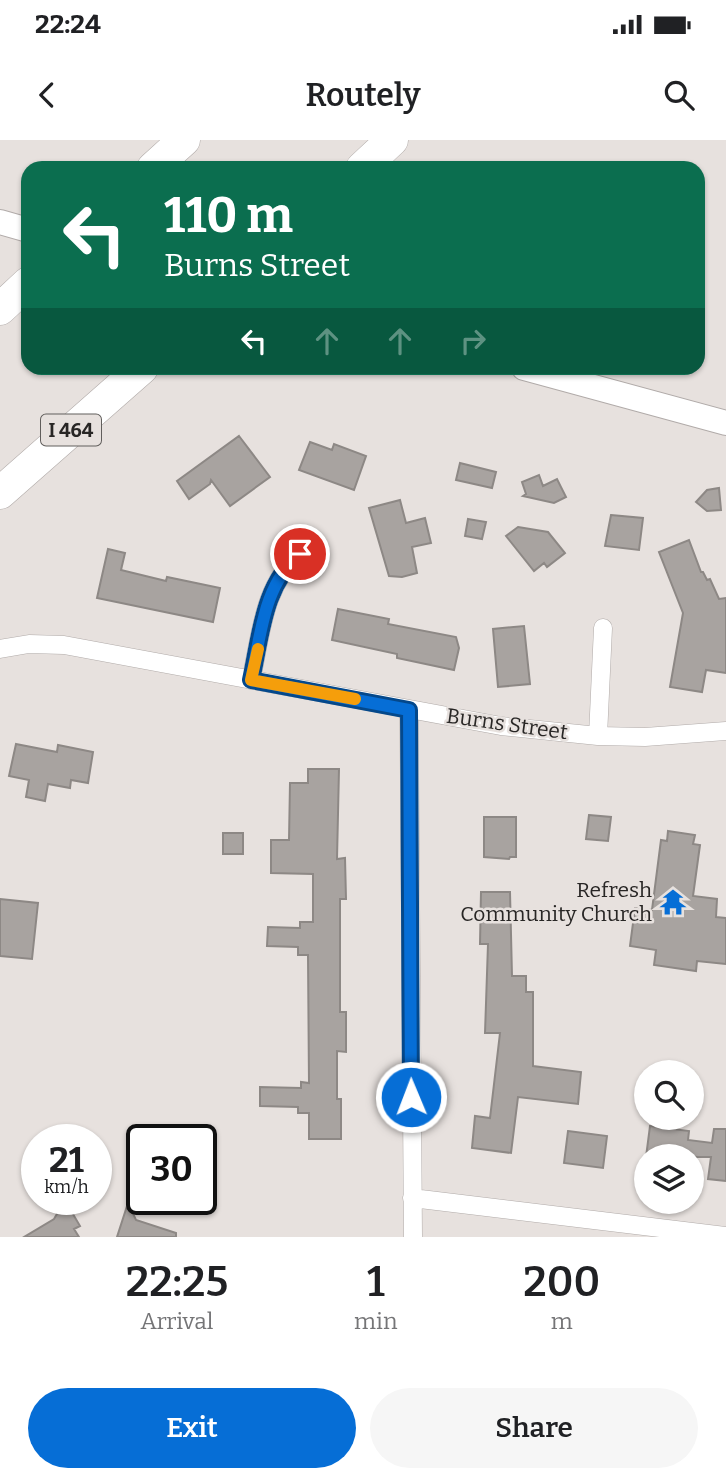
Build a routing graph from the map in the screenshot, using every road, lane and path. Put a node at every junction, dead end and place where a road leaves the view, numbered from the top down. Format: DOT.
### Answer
graph roads {
  1 [pos="184,140"];
  2 [pos="392,140"];
  3 [pos="161,161"];
  4 [pos="370,161"];
  5 [pos="0,222"];
  6 [pos="21,228"];
  7 [pos="21,290"];
  8 [pos="0,309"];
  9 [pos="134,375"];
  10 [pos="549,375"];
  11 [pos="726,424"];
  12 [pos="0,493"];
  13 [pos="300,554"];
  14 [pos="603,628"];
  15 [pos="0,649"];
  16 [pos="251,680"];
  17 [pos="409,710"];
  18 [pos="726,730"];
  19 [pos="598,736"];
  20 [pos="412,1198"];
  21 [pos="726,1236"];
  22 [pos="413,1237"];
  1 -- 3 [label="highway"];
  2 -- 4 [label="highway"];
  5 -- 6 [label="main road"];
  7 -- 8 [label="highway"];
  9 -- 12 [label="highway, I 464"];
  10 -- 11 [label="main road"];
  13 -- 16 [label="street"];
  14 -- 19 [label="street"];
  15 -- 16 [label="street, Burns Street"];
  16 -- 17 [label="street, Burns Street"];
  17 -- 19 [label="street, Burns Street"];
  17 -- 20 [label="street"];
  18 -- 19 [label="street, Burns Street"];
  20 -- 21 [label="street"];
  20 -- 22 [label="street"];
}
